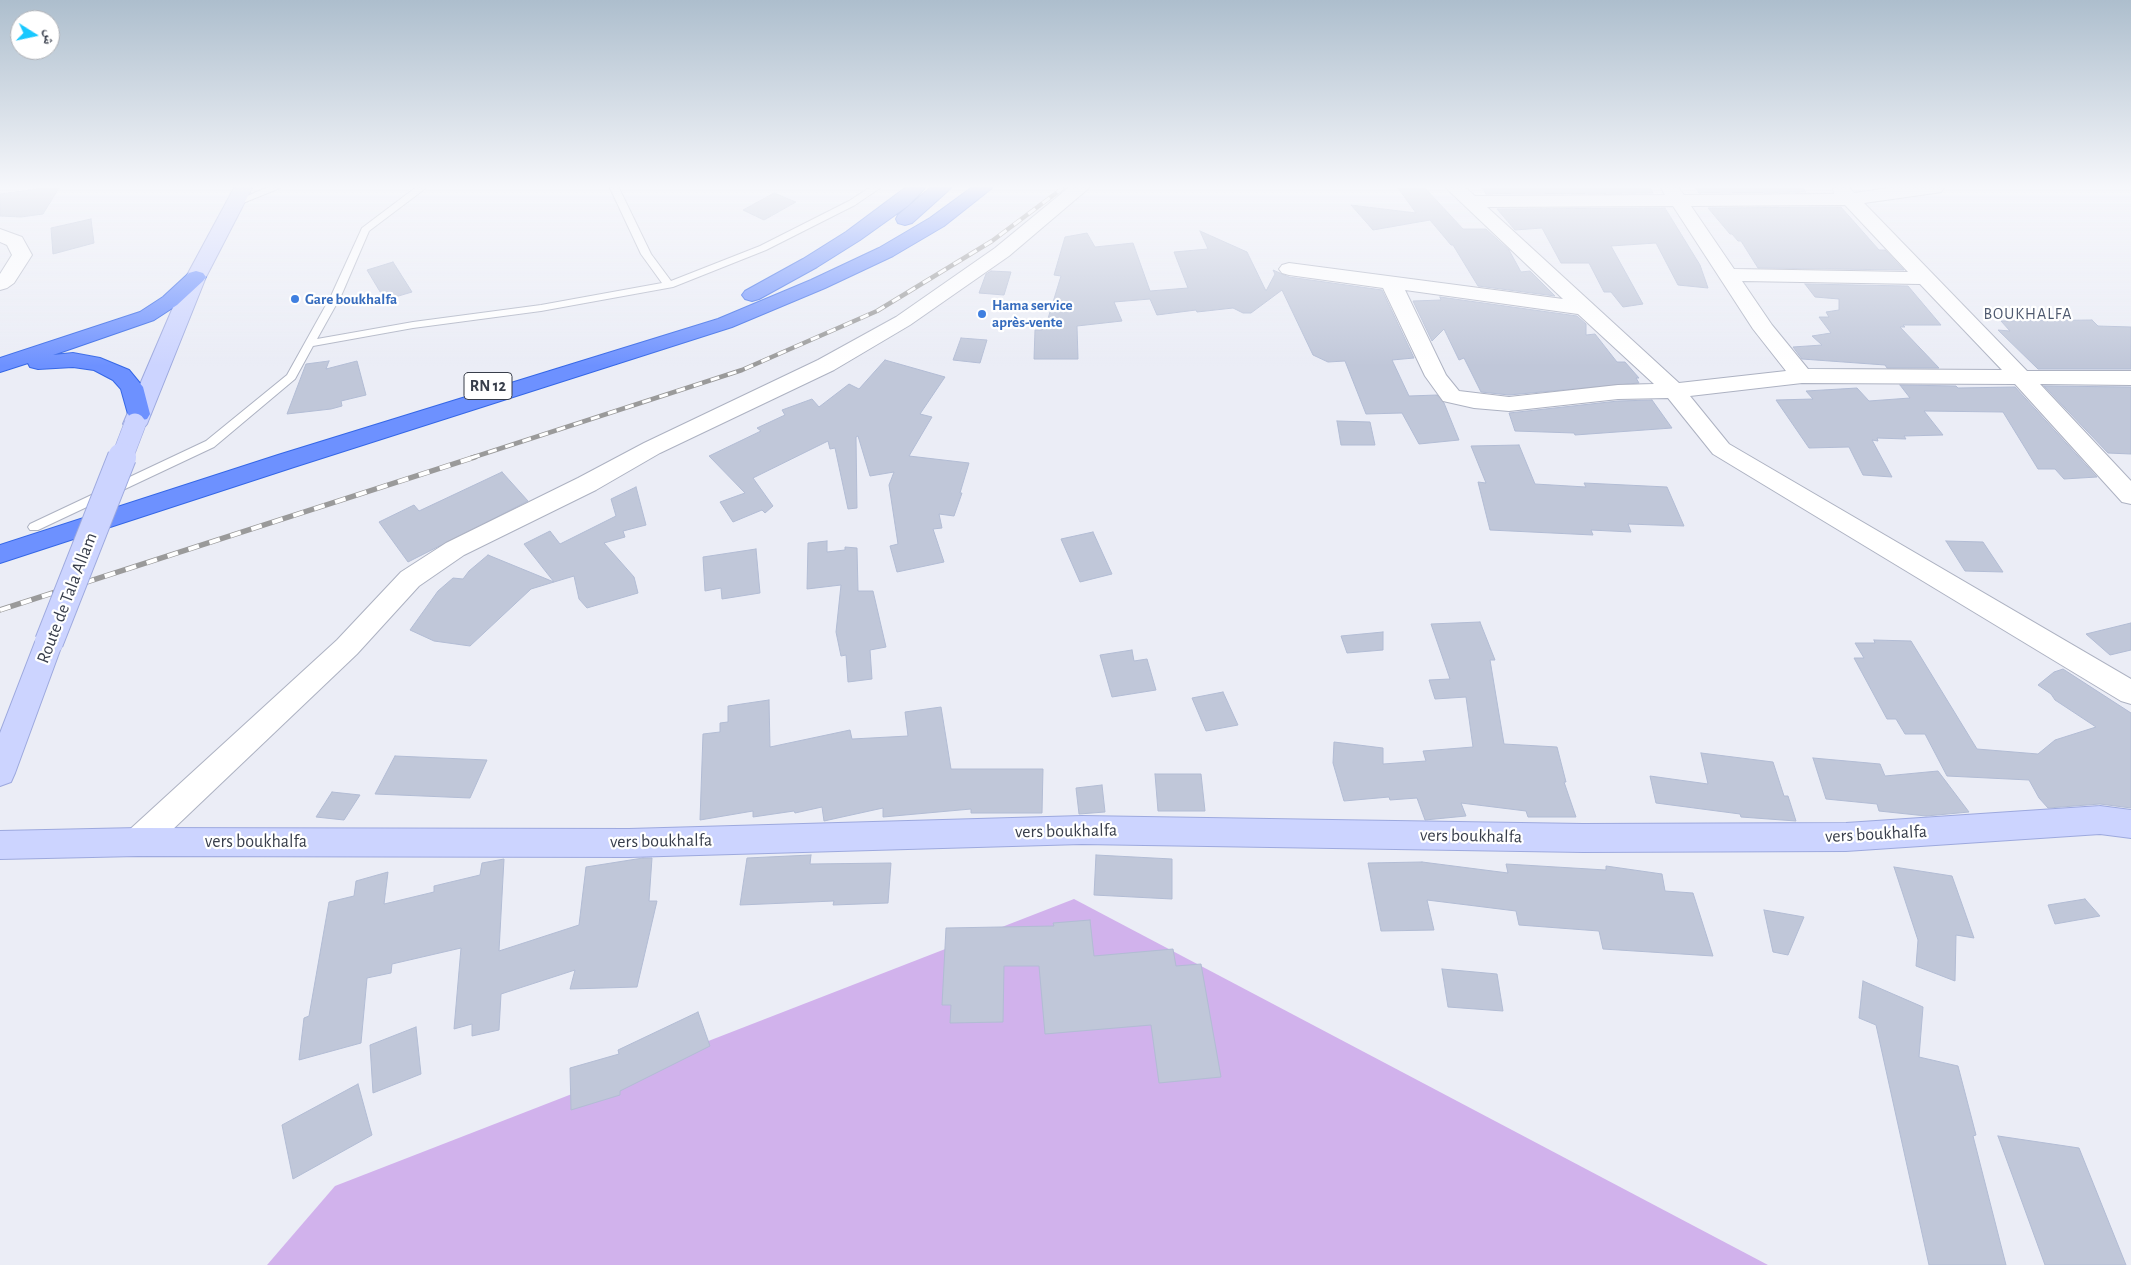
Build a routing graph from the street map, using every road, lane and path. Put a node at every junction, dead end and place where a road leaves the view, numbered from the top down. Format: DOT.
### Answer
graph roads {
  1 [pos="18,247"];
  2 [pos="212,247"];
  3 [pos="358,247"];
  4 [pos="643,247"];
  5 [pos="765,247"];
  6 [pos="834,247"];
  7 [pos="861,247"];
  8 [pos="894,247"];
  9 [pos="1008,247"];
  10 [pos="1518,247"];
  11 [pos="1710,247"];
  12 [pos="1896,247"];
  13 [pos="1288,269"];
  14 [pos="1729,275"];
  15 [pos="196,277"];
  16 [pos="1926,278"];
  17 [pos="1391,283"];
  18 [pos="0,284"];
  19 [pos="669,285"];
  20 [pos="1583,308"];
  21 [pos="725,324"];
  22 [pos="308,344"];
  23 [pos="0,366"];
  24 [pos="0,370"];
  25 [pos="1802,376"];
  26 [pos="2021,377"];
  27 [pos="2131,378"];
  28 [pos="1674,391"];
  29 [pos="137,419"];
  30 [pos="2131,496"];
  31 [pos="34,527"];
  32 [pos="0,537"];
  33 [pos="0,554"];
  34 [pos="2131,693"];
  35 [pos="0,773"];
  36 [pos="2131,824"];
  37 [pos="138,842"];
  38 [pos="0,845"];
  1 -- 18 [label="street"];
  2 -- 15 [label="street, Route de Tala Allam"];
  3 -- 22 [label="lane"];
  4 -- 19 [label="lane"];
  5 -- 19 [label="lane"];
  6 -- 31 [label="highway, RN 12"];
  7 -- 21 [label="highway, RN 12"];
  8 -- 21 [label="highway"];
  9 -- 37 [label="street"];
  10 -- 20 [label="street"];
  11 -- 14 [label="street"];
  12 -- 16 [label="street"];
  13 -- 17 [label="street"];
  14 -- 16 [label="street"];
  14 -- 25 [label="street"];
  15 -- 23 [label="highway"];
  15 -- 29 [label="street, Route de Tala Allam"];
  16 -- 26 [label="street"];
  17 -- 20 [label="street"];
  17 -- 28 [label="street"];
  19 -- 22 [label="lane"];
  20 -- 28 [label="street"];
  21 -- 33 [label="highway, RN 12"];
  22 -- 31 [label="lane"];
  24 -- 29 [label="highway"];
  25 -- 26 [label="street"];
  25 -- 28 [label="street"];
  26 -- 27 [label="street"];
  26 -- 30 [label="street"];
  28 -- 34 [label="street"];
  29 -- 35 [label="street, Route de Tala Allam, bridge"];
  31 -- 32 [label="highway, RN 12"];
  36 -- 37 [label="street, vers boukhalfa"];
  37 -- 38 [label="street, vers boukhalfa"];
}
